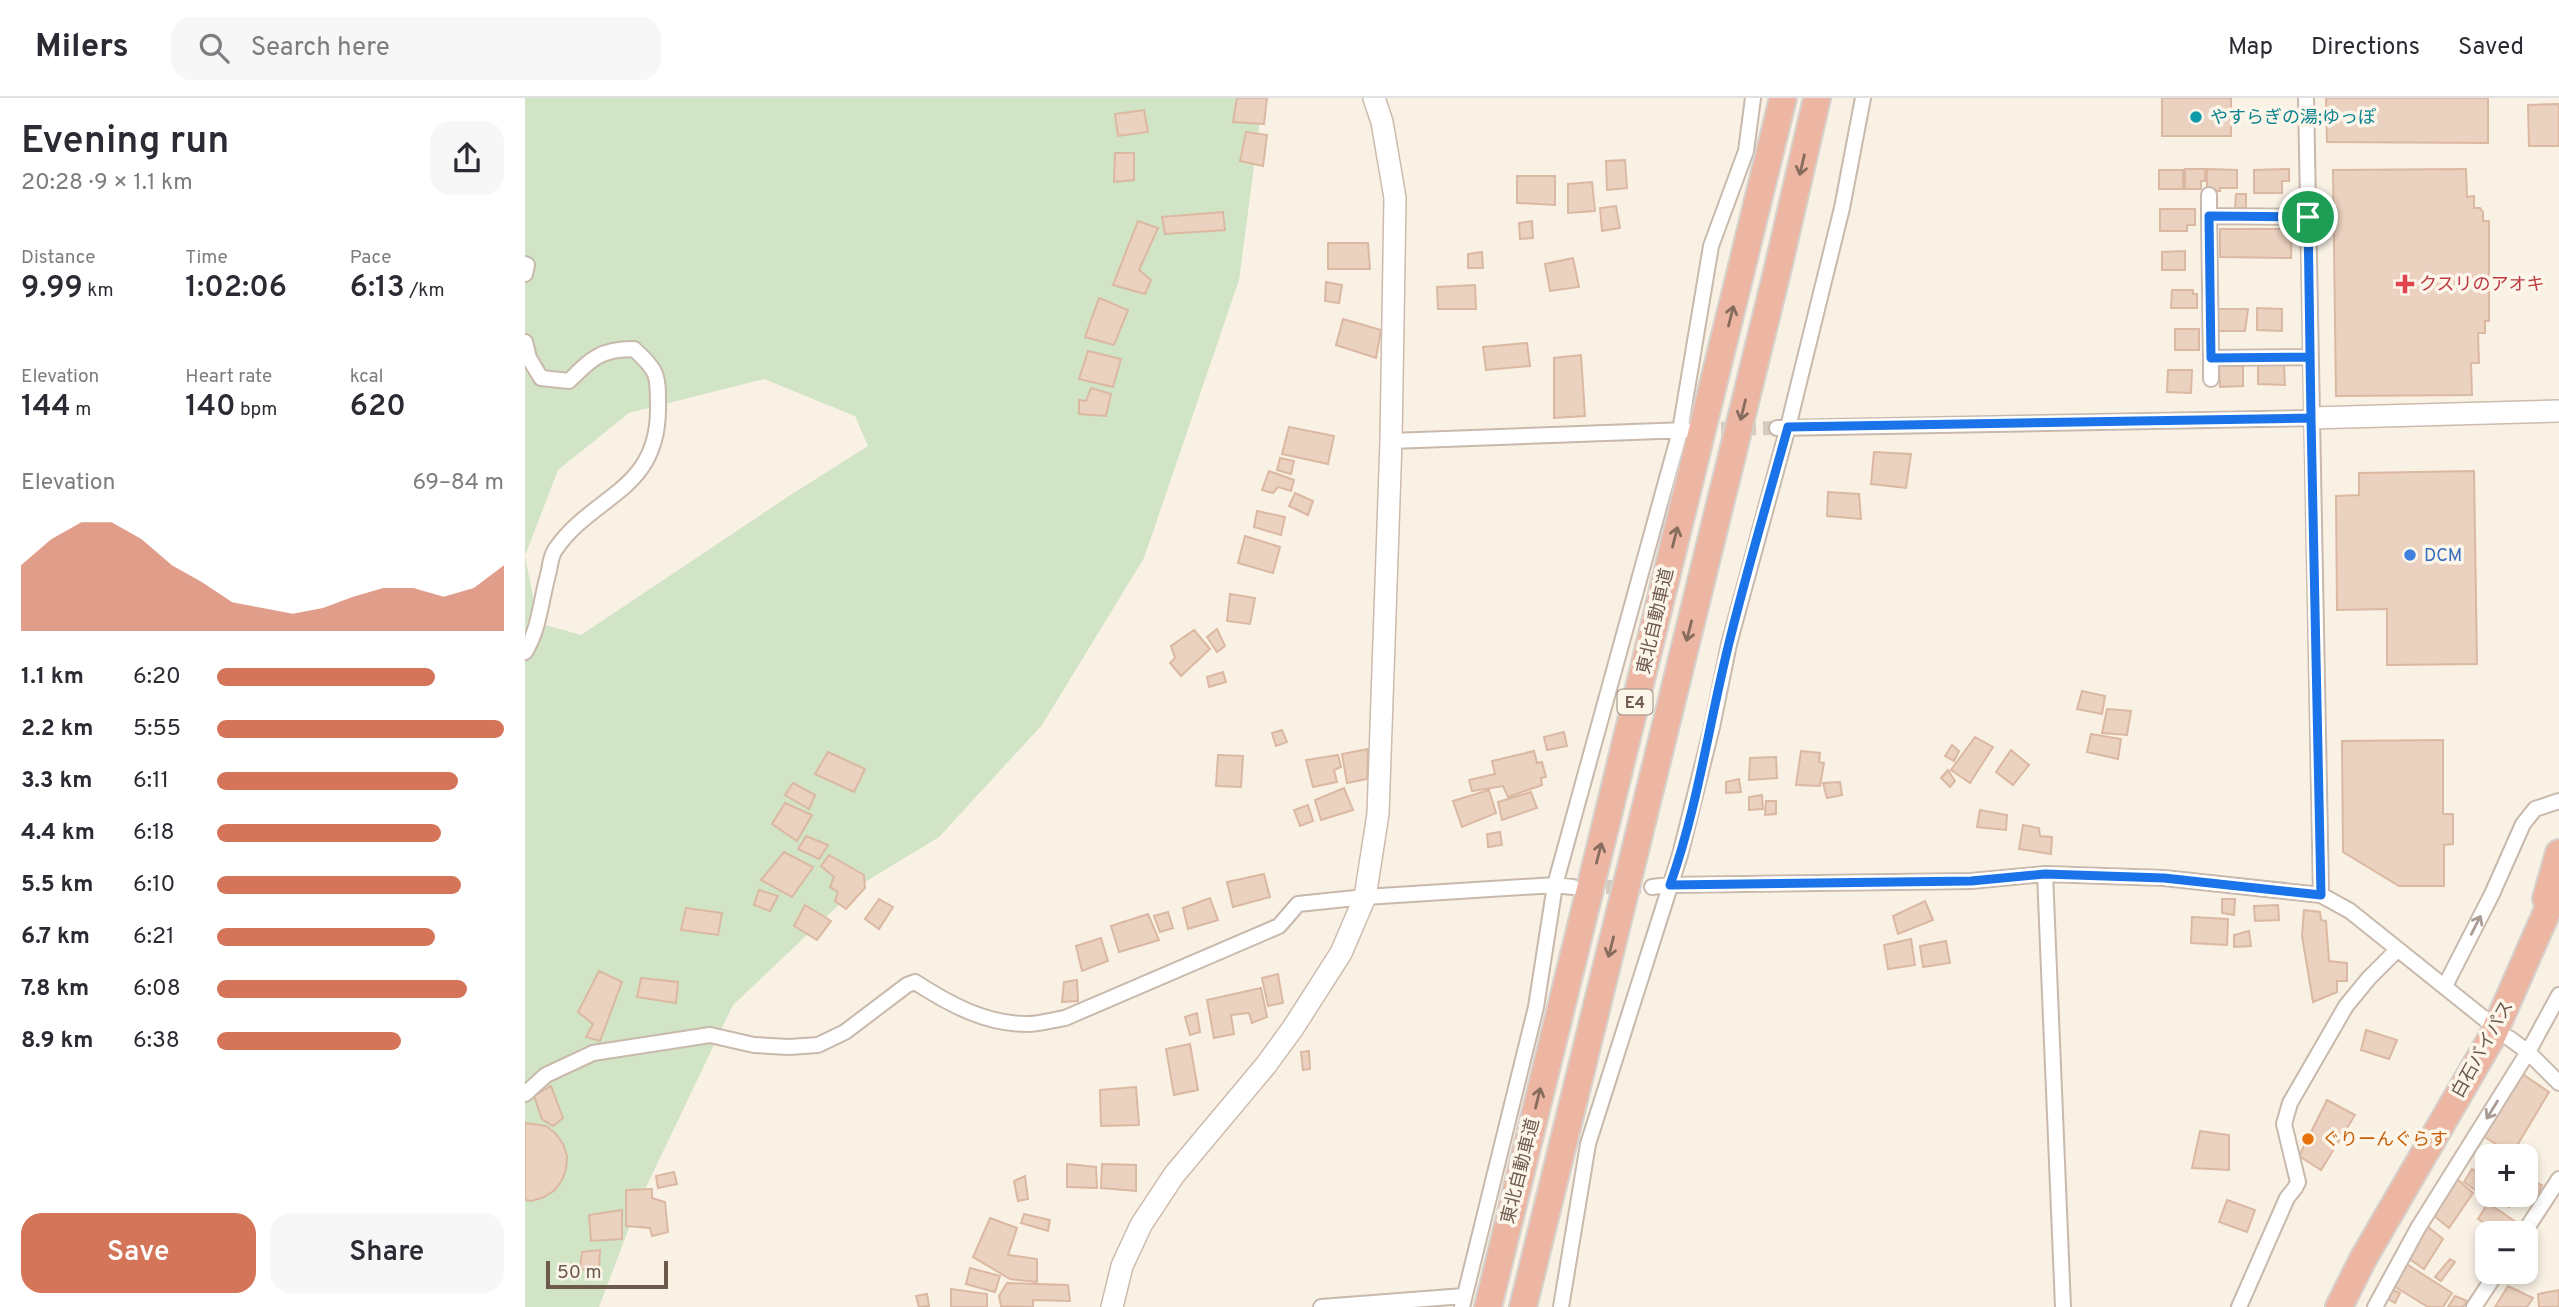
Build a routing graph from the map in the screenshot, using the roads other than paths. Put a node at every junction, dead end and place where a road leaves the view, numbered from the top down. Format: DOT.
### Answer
graph roads {
  1 [pos="1374,98"];
  2 [pos="1753,98"];
  3 [pos="1783,98"];
  4 [pos="1817,98"];
  5 [pos="1863,98"];
  6 [pos="2306,98"];
  7 [pos="2209,195"];
  8 [pos="2209,216"];
  9 [pos="2308,217"];
  10 [pos="525,264"];
  11 [pos="525,274"];
  12 [pos="525,342"];
  13 [pos="2310,357"];
  14 [pos="2211,358"];
  15 [pos="2211,379"];
  16 [pos="2559,411"];
  17 [pos="2311,418"];
  18 [pos="1783,428"];
  19 [pos="1685,430"];
  20 [pos="1391,441"];
  21 [pos="525,652"];
  22 [pos="2559,802"];
  23 [pos="2559,853"];
  24 [pos="2045,874"];
  25 [pos="2559,884"];
  26 [pos="1555,885"];
  27 [pos="1670,885"];
  28 [pos="1573,887"];
  29 [pos="1652,887"];
  30 [pos="2321,895"];
  31 [pos="1365,897"];
  32 [pos="2537,934"];
  33 [pos="2397,950"];
  34 [pos="2445,986"];
  35 [pos="2559,995"];
  36 [pos="2486,1020"];
  37 [pos="2509,1038"];
  38 [pos="2528,1052"];
  39 [pos="2559,1083"];
  40 [pos="525,1094"];
  41 [pos="2559,1179"];
  42 [pos="2532,1221"];
  43 [pos="2489,1284"];
  44 [pos="1471,1304"];
  45 [pos="1112,1307"];
  46 [pos="1321,1307"];
  47 [pos="1523,1307"];
  48 [pos="1561,1307"];
  49 [pos="2063,1307"];
  50 [pos="2239,1307"];
  51 [pos="2339,1307"];
  52 [pos="2375,1307"];
  53 [pos="2475,1307"];
  1 -- 20 [label="street"];
  2 -- 19 [label="street"];
  44 -- 3 [label="highway, 東北自動車道 / E4, one-way"];
  4 -- 47 [label="highway, 東北自動車道 / E4, one-way"];
  5 -- 18 [label="street"];
  6 -- 9 [label="street"];
  7 -- 8 [label="street"];
  8 -- 9 [label="street"];
  8 -- 14 [label="street"];
  9 -- 13 [label="street"];
  10 -- 11 [label="street"];
  12 -- 21 [label="street"];
  13 -- 14 [label="street"];
  13 -- 17 [label="street"];
  14 -- 15 [label="street"];
  16 -- 17 [label="street"];
  17 -- 18 [label="street"];
  17 -- 30 [label="street"];
  18 -- 27 [label="street"];
  19 -- 20 [label="street"];
  19 -- 26 [label="street"];
  20 -- 31 [label="street"];
  34 -- 22 [label="street, one-way"];
  23 -- 32 [label="highway, 白石バイパス"];
  24 -- 27 [label="street"];
  24 -- 30 [label="street"];
  24 -- 49 [label="street"];
  25 -- 32 [label="highway, 白石バイパス"];
  26 -- 28 [label="street"];
  26 -- 31 [label="street"];
  26 -- 44 [label="street"];
  27 -- 29 [label="street"];
  27 -- 48 [label="street"];
  30 -- 33 [label="street"];
  31 -- 40 [label="street"];
  31 -- 45 [label="street"];
  32 -- 51 [label="highway, 白石バイパス"];
  33 -- 34 [label="street"];
  33 -- 50 [label="street"];
  34 -- 36 [label="street"];
  35 -- 38 [label="street"];
  37 -- 38 [label="street"];
  38 -- 39 [label="street"];
  38 -- 52 [label="street, one-way"];
  41 -- 42 [label="street"];
  43 -- 53 [label="street"];
  44 -- 46 [label="street"];
}
